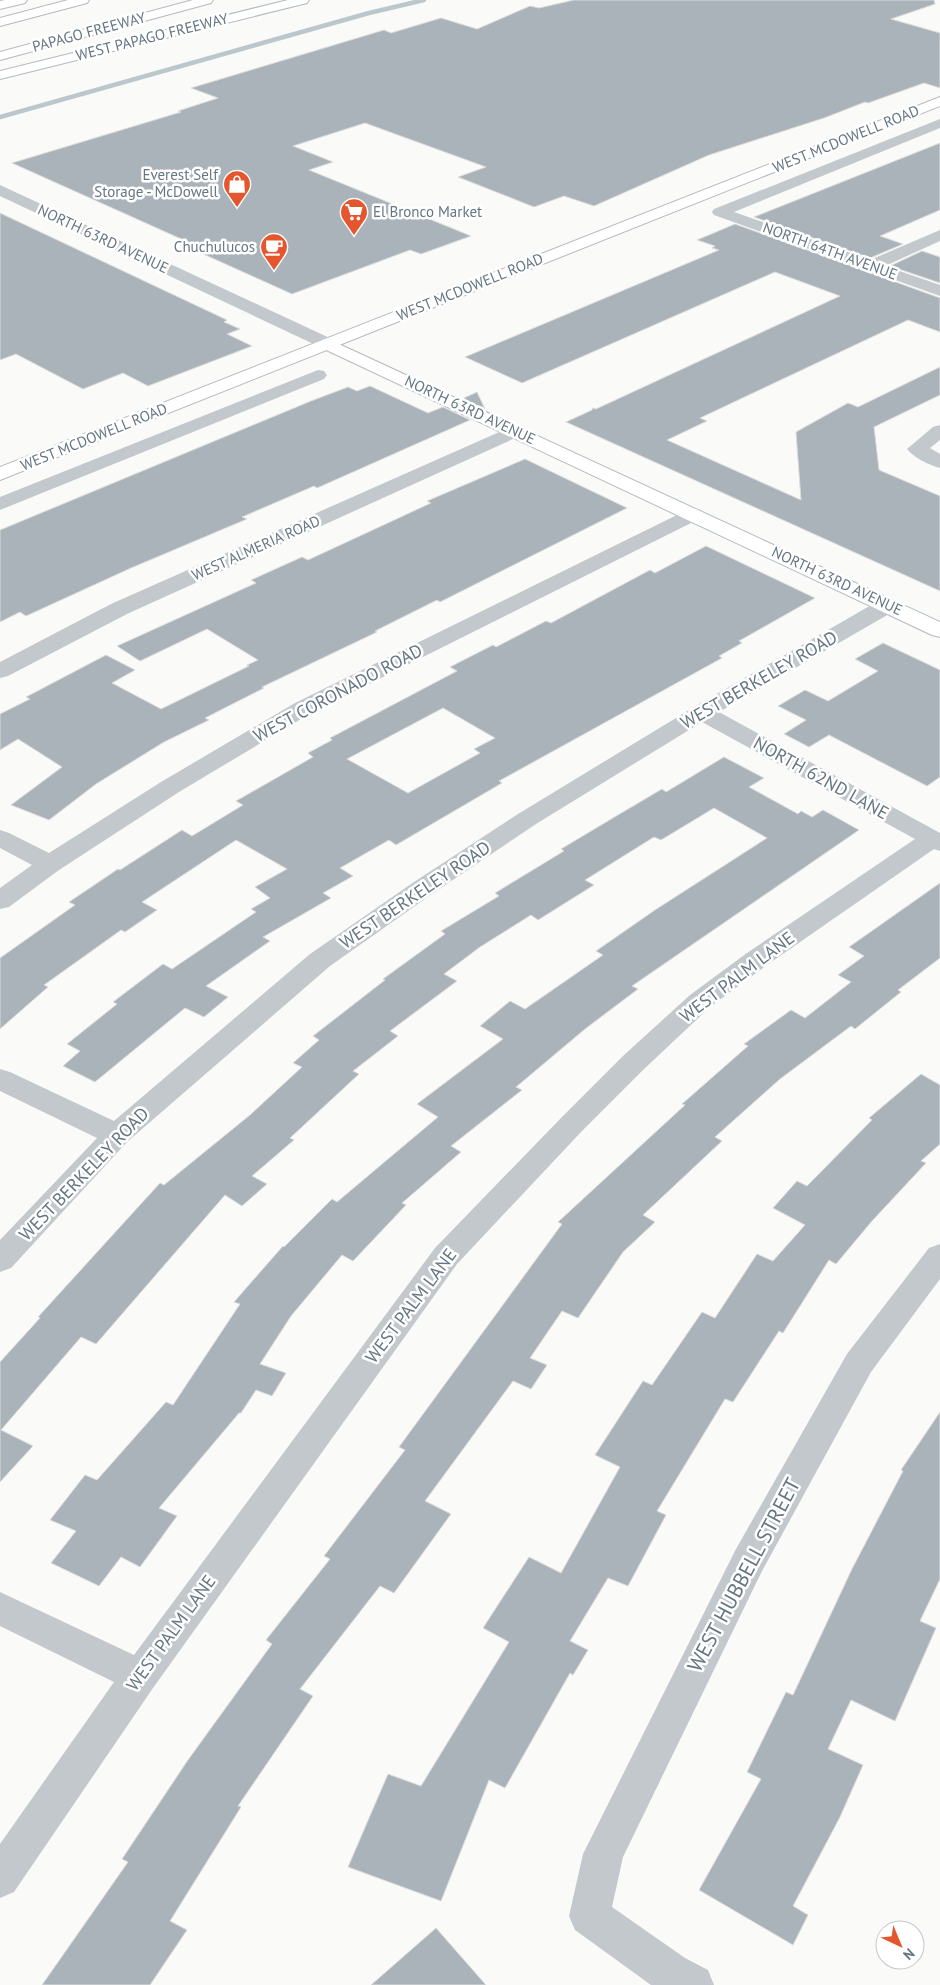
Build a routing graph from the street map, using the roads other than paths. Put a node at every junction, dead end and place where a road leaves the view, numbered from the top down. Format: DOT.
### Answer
graph roads {
  1 [pos="21,0"];
  2 [pos="83,0"];
  3 [pos="207,0"];
  4 [pos="304,0"];
  5 [pos="0,5"];
  6 [pos="0,22"];
  7 [pos="0,56"];
  8 [pos="0,75"];
  9 [pos="940,101"];
  10 [pos="940,123"];
  11 [pos="0,190"];
  12 [pos="720,212"];
  13 [pos="940,235"];
  14 [pos="871,266"];
  15 [pos="940,291"];
  16 [pos="328,344"];
  17 [pos="318,375"];
  18 [pos="515,431"];
  19 [pos="940,431"];
  20 [pos="940,462"];
  21 [pos="0,474"];
  22 [pos="0,504"];
  23 [pos="694,514"];
  24 [pos="888,605"];
  25 [pos="940,630"];
  26 [pos="0,671"];
  27 [pos="702,712"];
  28 [pos="0,838"];
  29 [pos="936,841"];
  30 [pos="50,864"];
  31 [pos="0,901"];
  32 [pos="0,1079"];
  33 [pos="117,1135"];
  34 [pos="940,1256"];
  35 [pos="0,1260"];
  36 [pos="0,1608"];
  37 [pos="140,1676"];
  38 [pos="0,1878"];
  39 [pos="693,1985"];
  1 -- 5 [label="main road"];
  2 -- 6 [label="main road, PAPAGO FREEWAY"];
  3 -- 7 [label="main road, PAPAGO FREEWAY"];
  4 -- 8 [label="main road, WEST PAPAGO FREEWAY"];
  9 -- 16 [label="main road, WEST MCDOWELL ROAD"];
  10 -- 12 [label="street, WEST MCDOWELL ROAD"];
  11 -- 16 [label="street, NORTH 63RD AVENUE"];
  12 -- 14 [label="street, NORTH 64TH AVENUE"];
  13 -- 14 [label="street"];
  14 -- 15 [label="street, NORTH 64TH AVENUE"];
  16 -- 18 [label="main road, NORTH 63RD AVENUE"];
  16 -- 21 [label="main road, WEST MCDOWELL ROAD"];
  17 -- 22 [label="street, WEST MCDOWELL ROAD"];
  18 -- 23 [label="main road, NORTH 63RD AVENUE"];
  18 -- 26 [label="street, WEST ALMERIA ROAD"];
  19 -- 20 [label="street"];
  23 -- 24 [label="main road, NORTH 63RD AVENUE"];
  23 -- 30 [label="street, WEST CORONADO ROAD"];
  24 -- 25 [label="main road, NORTH 63RD AVENUE"];
  24 -- 27 [label="street, WEST BERKELEY ROAD"];
  27 -- 29 [label="street, NORTH 62ND LANE"];
  27 -- 33 [label="street, WEST BERKELEY ROAD"];
  28 -- 30 [label="street"];
  29 -- 37 [label="street, WEST PALM LANE"];
  30 -- 31 [label="street, WEST CORONADO ROAD"];
  32 -- 33 [label="street"];
  33 -- 35 [label="street, WEST BERKELEY ROAD"];
  34 -- 39 [label="street, WEST HUBBELL STREET"];
  36 -- 37 [label="street"];
  37 -- 38 [label="street, WEST PALM LANE"];
}
